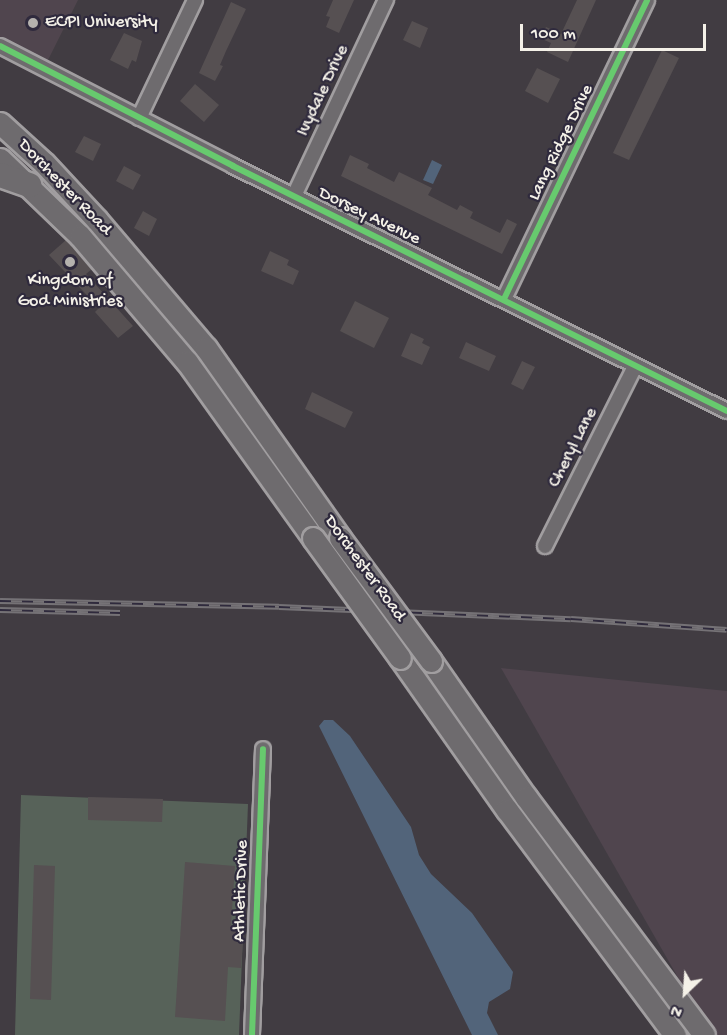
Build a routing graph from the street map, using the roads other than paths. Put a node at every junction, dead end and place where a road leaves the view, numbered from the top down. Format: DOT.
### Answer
graph roads {
  1 [pos="195,0"];
  2 [pos="386,0"];
  3 [pos="647,0"];
  4 [pos="0,46"];
  5 [pos="139,118"];
  6 [pos="0,123"];
  7 [pos="0,159"];
  8 [pos="0,174"];
  9 [pos="29,185"];
  10 [pos="294,196"];
  11 [pos="504,299"];
  12 [pos="635,366"];
  13 [pos="727,411"];
  14 [pos="545,546"];
  15 [pos="263,749"];
  16 [pos="252,1035"];
  17 [pos="675,1035"];
  18 [pos="704,1035"];
  1 -- 5 [label="street"];
  2 -- 10 [label="street, Ivydale Drive"];
  3 -- 11 [label="street, Lang Ridge Drive"];
  4 -- 5 [label="street, Dorsey Avenue"];
  5 -- 10 [label="street, Dorsey Avenue"];
  6 -- 18 [label="main road, Dorchester Road, bridge"];
  7 -- 9 [label="main road, Dorchester Road"];
  8 -- 9 [label="highway"];
  9 -- 17 [label="main road, Dorchester Road, bridge"];
  10 -- 11 [label="street, Dorsey Avenue"];
  11 -- 12 [label="street, Dorsey Avenue"];
  12 -- 13 [label="street, Dorsey Avenue"];
  12 -- 14 [label="street, Cheryl Lane"];
  15 -- 16 [label="street, Athletic Drive"];
}
